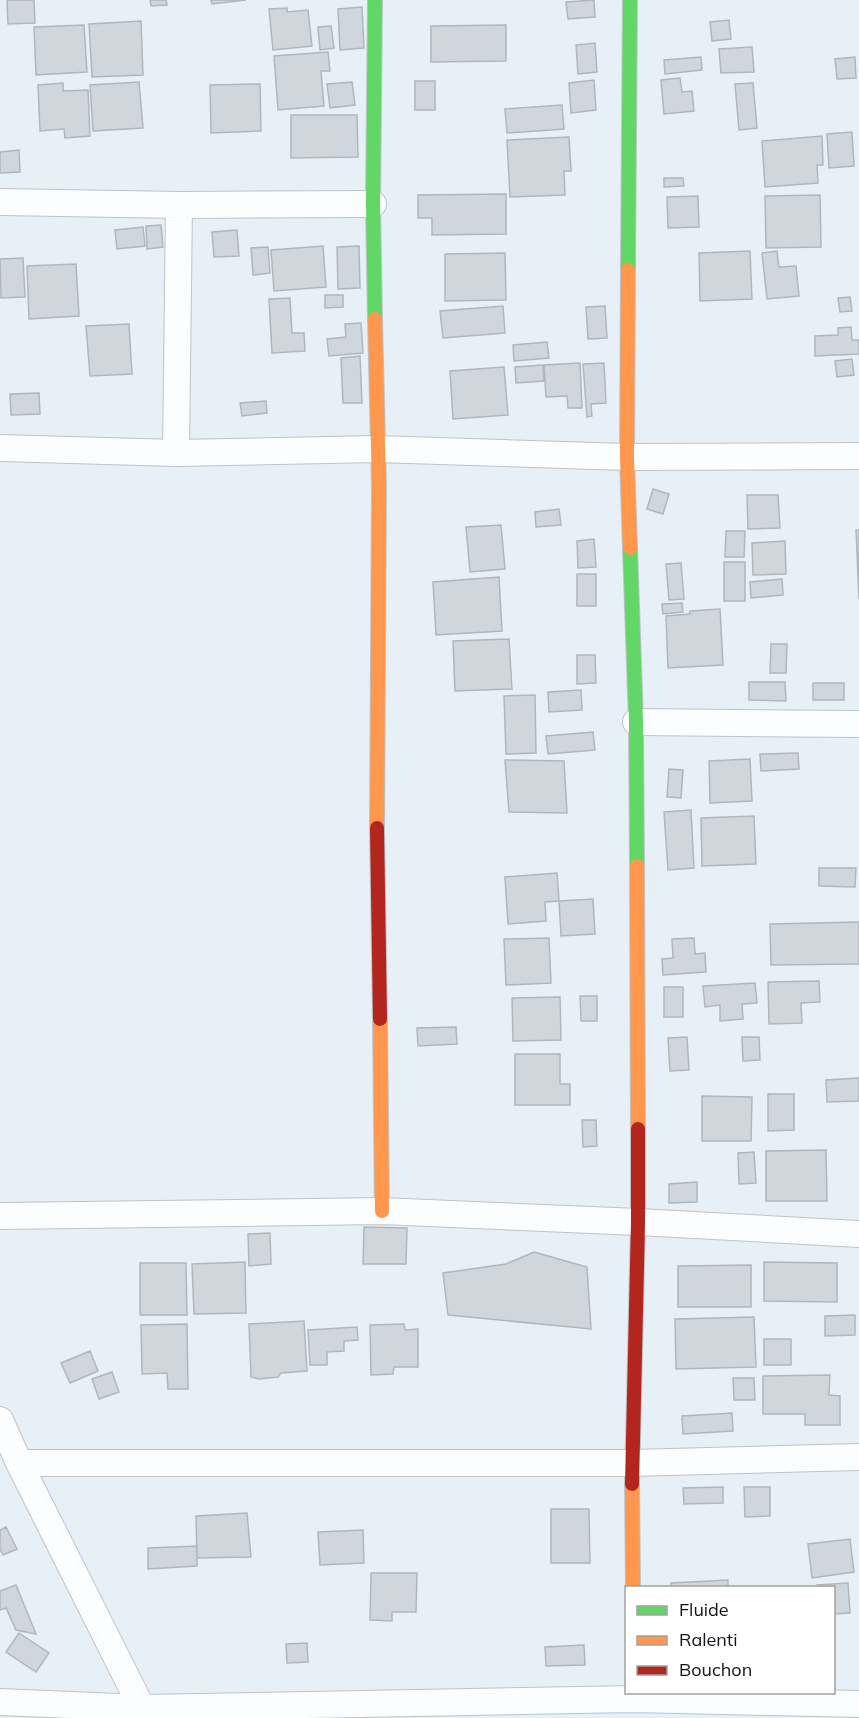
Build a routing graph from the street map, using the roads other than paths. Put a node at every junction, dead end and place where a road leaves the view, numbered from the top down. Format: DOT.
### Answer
graph roads {
  1 [pos="375,0"];
  2 [pos="630,0"];
  3 [pos="0,202"];
  4 [pos="373,204"];
  5 [pos="179,205"];
  6 [pos="0,448"];
  7 [pos="378,449"];
  8 [pos="176,453"];
  9 [pos="859,456"];
  10 [pos="627,458"];
  11 [pos="636,722"];
  12 [pos="859,724"];
  13 [pos="382,1211"];
  14 [pos="0,1216"];
  15 [pos="638,1222"];
  16 [pos="859,1234"];
  17 [pos="0,1420"];
  18 [pos="859,1457"];
  19 [pos="19,1463"];
  20 [pos="632,1463"];
  21 [pos="633,1586"];
  22 [pos="634,1696"];
  23 [pos="0,1702"];
  24 [pos="859,1704"];
  25 [pos="145,1713"];
  1 -- 4 [label="street"];
  2 -- 10 [label="street"];
  3 -- 5 [label="street"];
  4 -- 5 [label="street"];
  4 -- 7 [label="street"];
  5 -- 8 [label="street"];
  6 -- 8 [label="street"];
  7 -- 8 [label="street"];
  7 -- 10 [label="street"];
  7 -- 13 [label="street"];
  9 -- 10 [label="street"];
  10 -- 11 [label="street"];
  11 -- 12 [label="street"];
  11 -- 15 [label="street"];
  13 -- 14 [label="street"];
  13 -- 15 [label="street"];
  15 -- 16 [label="street"];
  15 -- 20 [label="street"];
  17 -- 19 [label="street"];
  18 -- 20 [label="street"];
  19 -- 20 [label="street"];
  19 -- 25 [label="street"];
  20 -- 21 [label="street"];
  22 -- 24 [label="street"];
  22 -- 25 [label="street"];
  23 -- 25 [label="street"];
}
